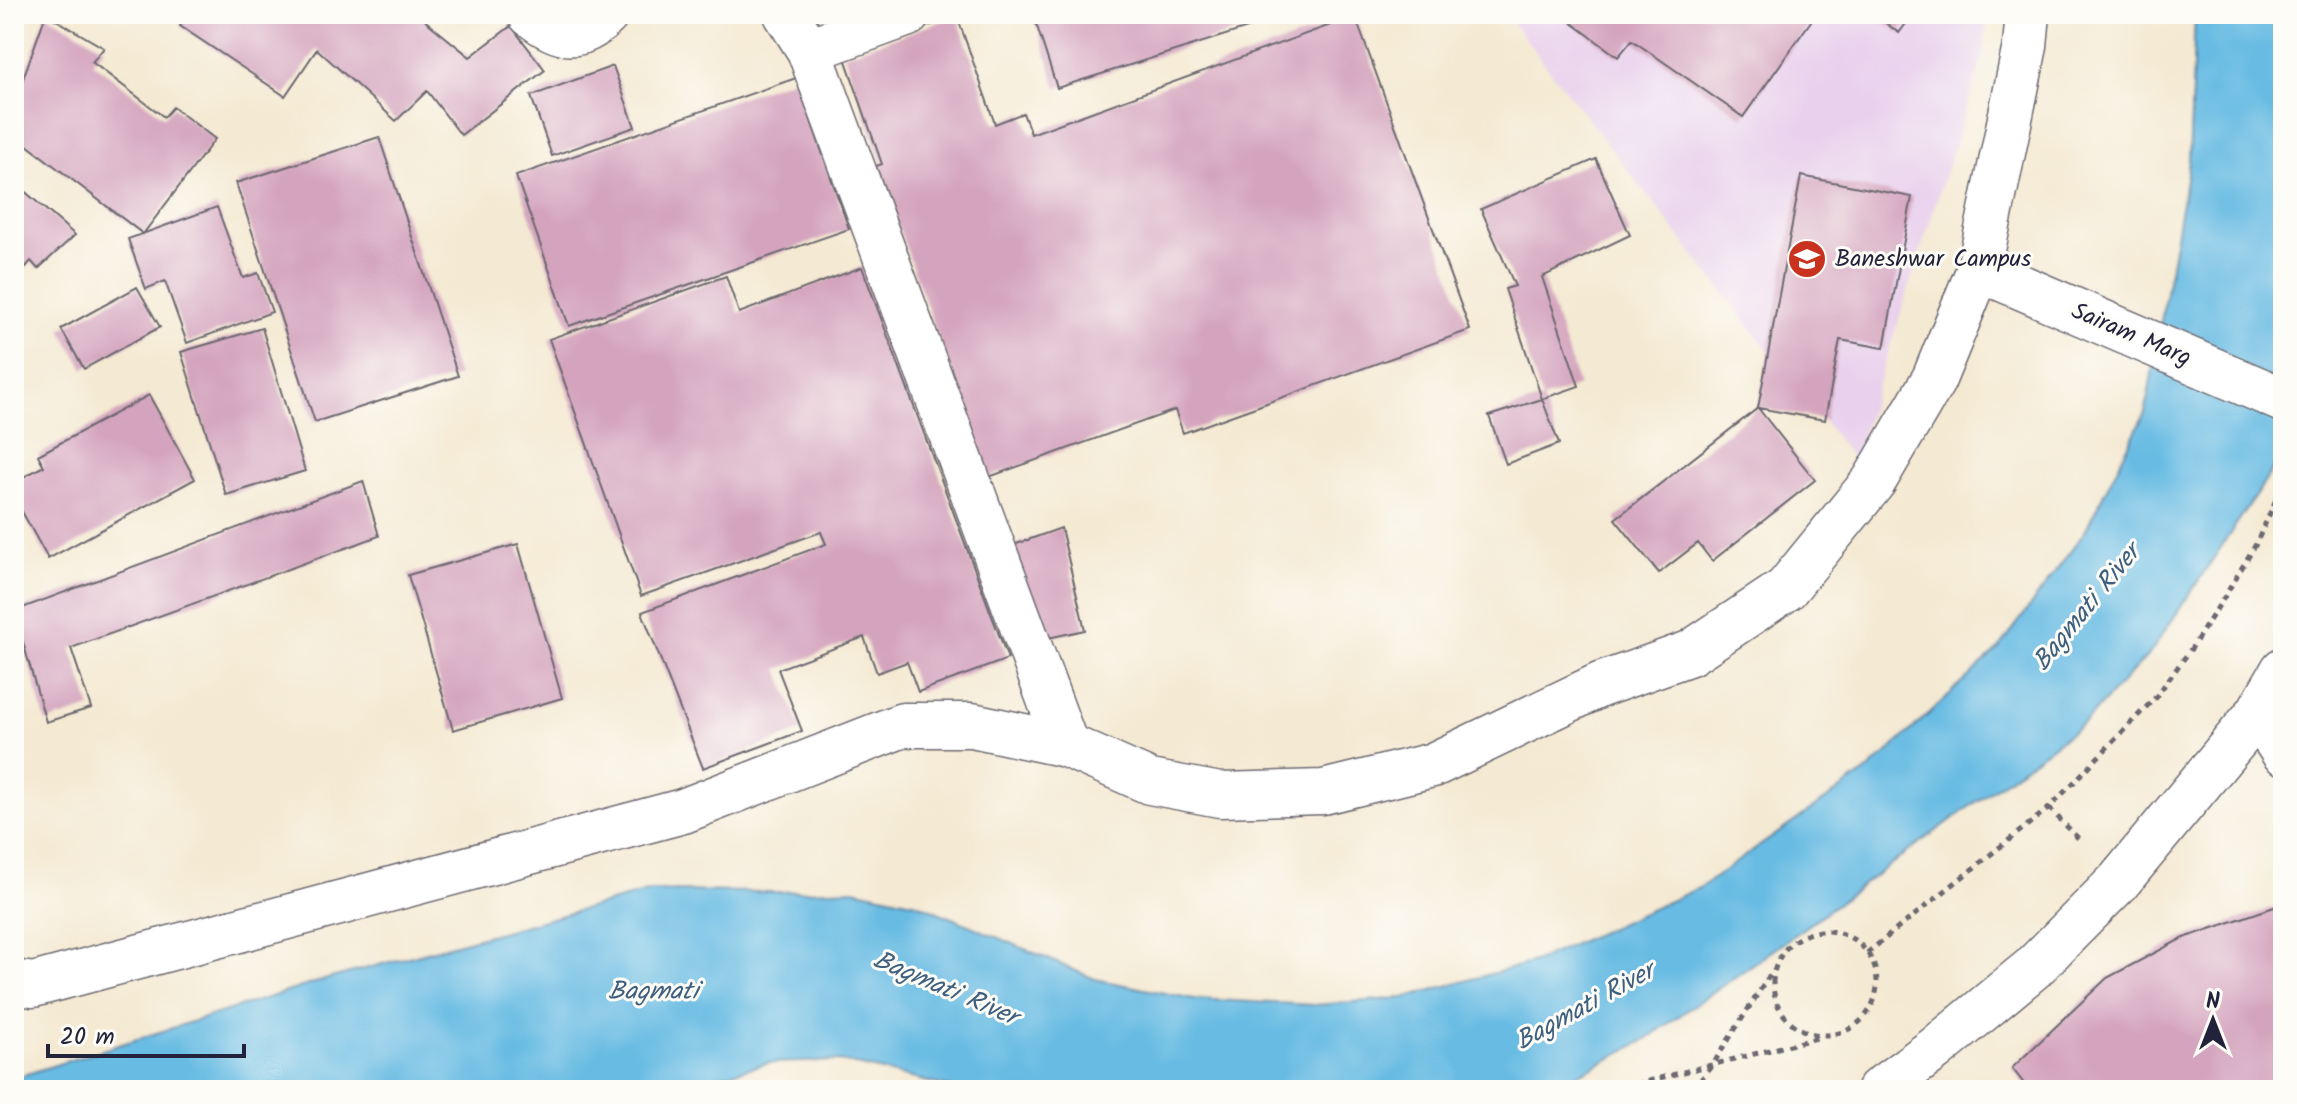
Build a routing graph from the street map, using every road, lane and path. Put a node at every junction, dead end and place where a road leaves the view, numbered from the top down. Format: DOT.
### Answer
graph roads {
  1 [pos="530,14"];
  2 [pos="607,14"];
  3 [pos="908,14"];
  4 [pos="2028,14"];
  5 [pos="797,32"];
  6 [pos="1979,269"];
  7 [pos="2283,400"];
  8 [pos="2283,484"];
  9 [pos="2283,670"];
  10 [pos="2258,713"];
  11 [pos="1066,745"];
  12 [pos="2283,752"];
  13 [pos="1867,953"];
  14 [pos="1774,970"];
  15 [pos="14,982"];
  16 [pos="1829,1035"];
  17 [pos="1713,1064"];
  18 [pos="1613,1090"];
  19 [pos="1693,1090"];
  20 [pos="1879,1090"];
  1 -- 2 [label="street"];
  3 -- 5 [label="street"];
  4 -- 6 [label="street"];
  5 -- 11 [label="street"];
  6 -- 7 [label="street, Sairam Marg"];
  6 -- 11 [label="street"];
  8 -- 13 [label="path"];
  9 -- 10 [label="street"];
  10 -- 12 [label="street"];
  10 -- 20 [label="street"];
  11 -- 15 [label="street"];
  13 -- 14 [label="path"];
  13 -- 16 [label="path"];
  14 -- 16 [label="path"];
  14 -- 17 [label="path"];
  16 -- 17 [label="path"];
  17 -- 18 [label="path"];
  17 -- 19 [label="path"];
}
